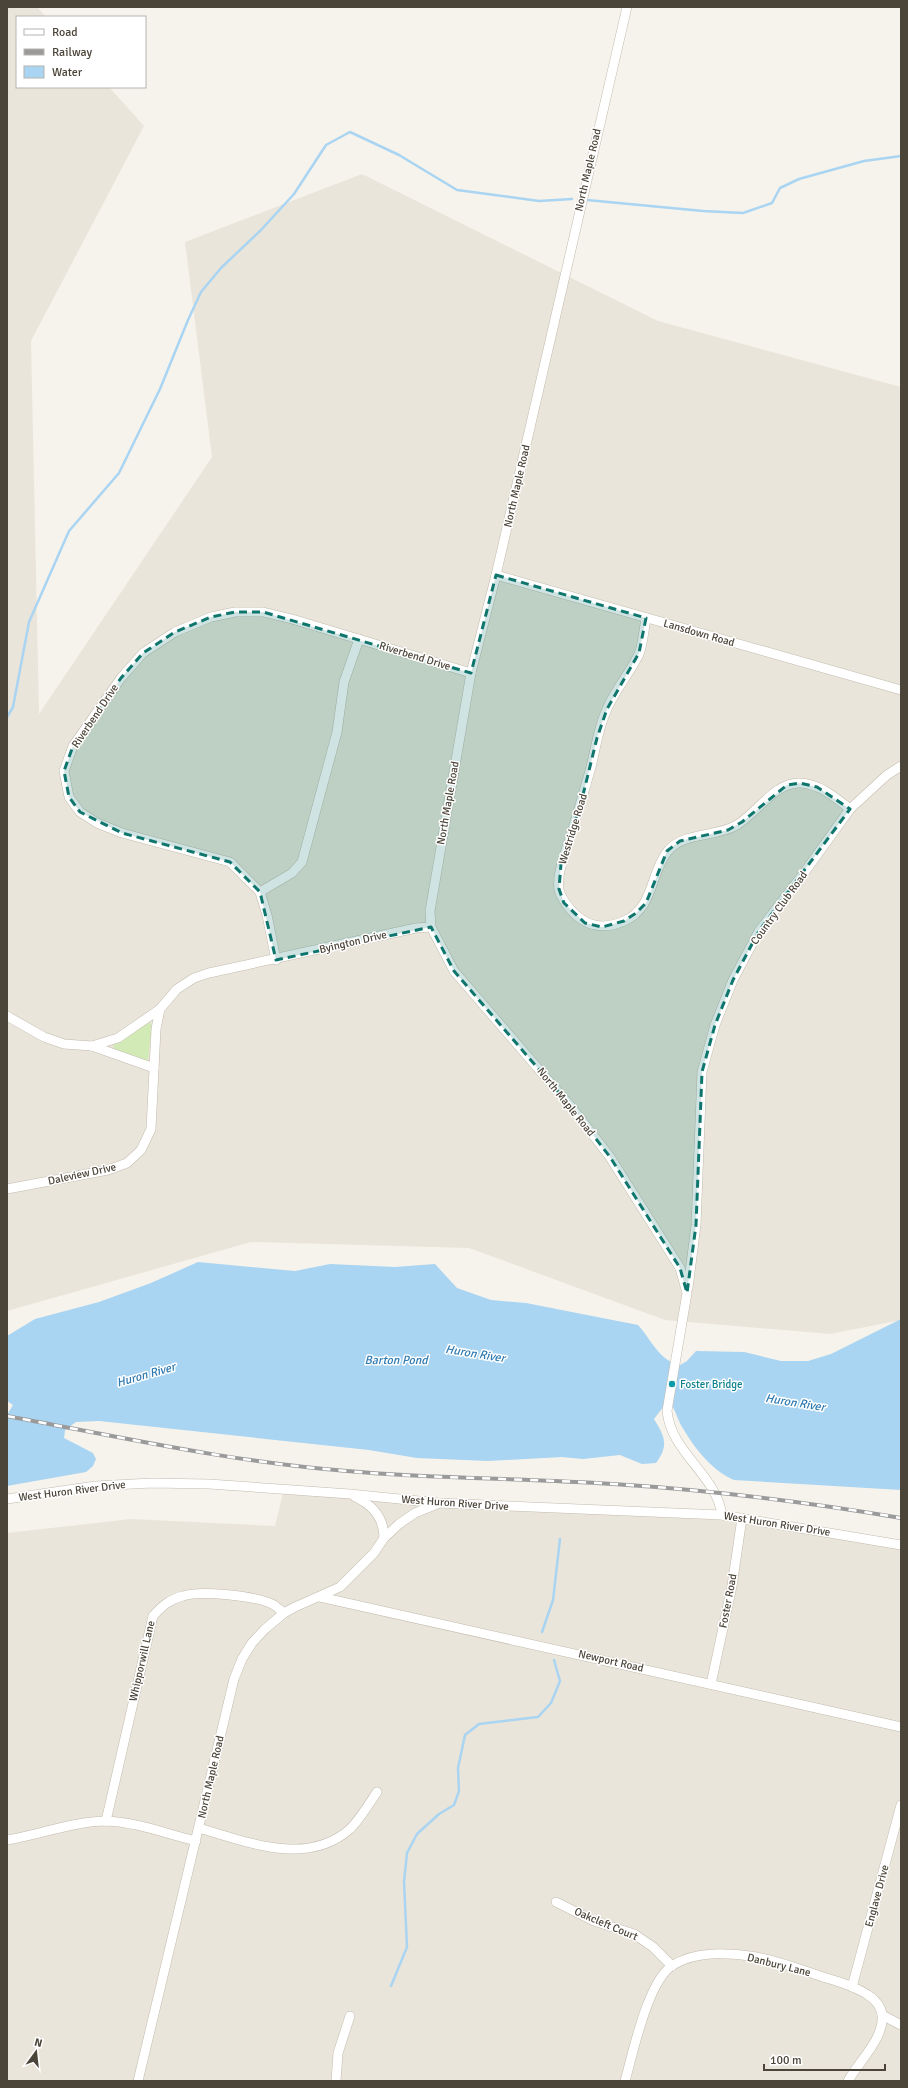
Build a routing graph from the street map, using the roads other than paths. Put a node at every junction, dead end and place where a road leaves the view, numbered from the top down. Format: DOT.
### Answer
graph roads {
  1 [pos="627,7"];
  2 [pos="496,575"];
  3 [pos="646,618"];
  4 [pos="359,639"];
  5 [pos="471,673"];
  6 [pos="901,690"];
  7 [pos="901,766"];
  8 [pos="850,809"];
  9 [pos="260,892"];
  10 [pos="430,927"];
  11 [pos="276,960"];
  12 [pos="160,1009"];
  13 [pos="7,1016"];
  14 [pos="92,1046"];
  15 [pos="154,1068"];
  16 [pos="7,1189"];
  17 [pos="687,1293"];
  18 [pos="350,1494"];
  19 [pos="7,1499"];
  20 [pos="439,1503"];
  21 [pos="722,1515"];
  22 [pos="742,1518"];
  23 [pos="384,1538"];
  24 [pos="901,1545"];
  25 [pos="320,1597"];
  26 [pos="284,1613"];
  27 [pos="711,1684"];
  28 [pos="901,1727"];
  29 [pos="377,1792"];
  30 [pos="901,1805"];
  31 [pos="106,1821"];
  32 [pos="199,1828"];
  33 [pos="7,1840"];
  34 [pos="196,1841"];
  35 [pos="556,1902"];
  36 [pos="672,1966"];
  37 [pos="852,1987"];
  38 [pos="882,2015"];
  39 [pos="350,2016"];
  40 [pos="901,2025"];
  41 [pos="138,2081"];
  42 [pos="336,2081"];
  43 [pos="625,2081"];
  44 [pos="848,2081"];
  1 -- 2 [label="street, North Maple Road"];
  2 -- 3 [label="street, Lansdown Road"];
  2 -- 5 [label="street, North Maple Road"];
  3 -- 6 [label="street, Lansdown Road"];
  3 -- 8 [label="street, Westridge Road"];
  4 -- 5 [label="street, Riverbend Drive"];
  4 -- 9 [label="street"];
  4 -- 9 [label="street, Riverbend Drive"];
  5 -- 10 [label="street, North Maple Road"];
  7 -- 8 [label="street, Country Club Road"];
  8 -- 17 [label="street, Country Club Road"];
  9 -- 11 [label="street, Riverbend Drive"];
  10 -- 11 [label="street, Byington Drive"];
  10 -- 17 [label="street, North Maple Road"];
  11 -- 12 [label="street, Byington Drive"];
  12 -- 14 [label="street, Byington Drive"];
  12 -- 15 [label="street, Daleview Drive"];
  13 -- 14 [label="street"];
  14 -- 15 [label="street"];
  15 -- 16 [label="street, Daleview Drive"];
  17 -- 21 [label="street, North Maple Road"];
  18 -- 19 [label="street, West Huron River Drive"];
  18 -- 20 [label="street, West Huron River Drive"];
  18 -- 23 [label="street"];
  20 -- 21 [label="street, West Huron River Drive"];
  20 -- 23 [label="street, North Maple Road"];
  21 -- 22 [label="street, West Huron River Drive"];
  22 -- 24 [label="street, West Huron River Drive"];
  22 -- 27 [label="street, Foster Road"];
  23 -- 25 [label="street, North Maple Road"];
  25 -- 26 [label="street, North Maple Road"];
  25 -- 27 [label="street, Newport Road"];
  26 -- 31 [label="street, Whipporwill Lane"];
  26 -- 32 [label="street, North Maple Road"];
  27 -- 28 [label="street, Newport Road"];
  29 -- 32 [label="street"];
  30 -- 37 [label="street, Englave Drive"];
  31 -- 33 [label="street"];
  31 -- 34 [label="street"];
  32 -- 34 [label="street, North Maple Road"];
  34 -- 41 [label="street, North Maple Road"];
  35 -- 36 [label="street, Oakcleft Court"];
  36 -- 37 [label="street, Danbury Lane"];
  36 -- 43 [label="street, Danbury Lane"];
  37 -- 38 [label="street, Danbury Lane"];
  38 -- 40 [label="street"];
  38 -- 44 [label="street"];
  39 -- 42 [label="street"];
}
